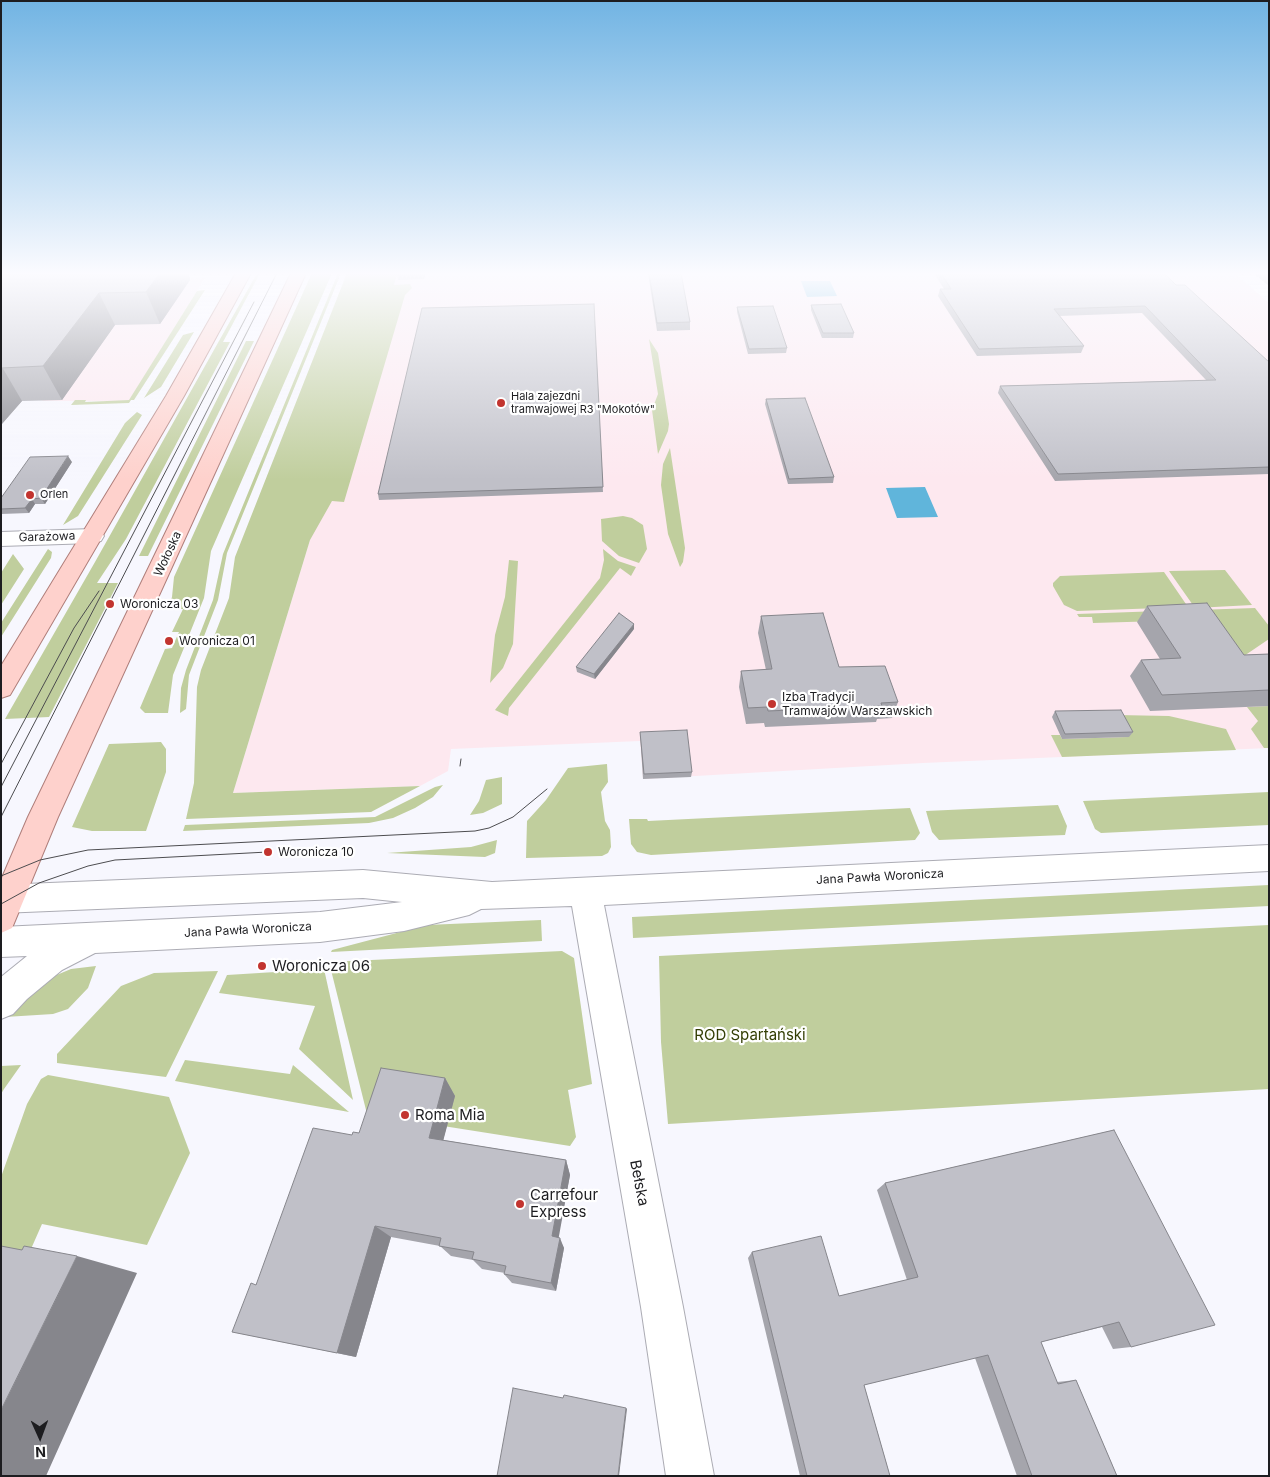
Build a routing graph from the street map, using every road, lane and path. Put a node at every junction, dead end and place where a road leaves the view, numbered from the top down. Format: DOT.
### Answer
graph roads {
  1 [pos="205,342"];
  2 [pos="267,342"];
  3 [pos="93,536"];
  4 [pos="1,539"];
  5 [pos="1,688"];
  6 [pos="1269,858"];
  7 [pos="588,891"];
  8 [pos="492,896"];
  9 [pos="4,906"];
  10 [pos="104,937"];
  11 [pos="1,942"];
  12 [pos="1,1002"];
  13 [pos="690,1476"];
  1 -- 3 [label="main road"];
  2 -- 9 [label="main road, Wołoska"];
  3 -- 4 [label="street, Garażowa"];
  3 -- 5 [label="main road"];
  6 -- 7 [label="street, Jana Pawła Woronicza"];
  7 -- 8 [label="street, Jana Pawła Woronicza"];
  7 -- 13 [label="street, Bełska"];
  8 -- 9 [label="street, Jana Pawła Woronicza"];
  8 -- 10 [label="street, Jana Pawła Woronicza"];
  10 -- 11 [label="street, Jana Pawła Woronicza"];
  10 -- 12 [label="street"];
}
